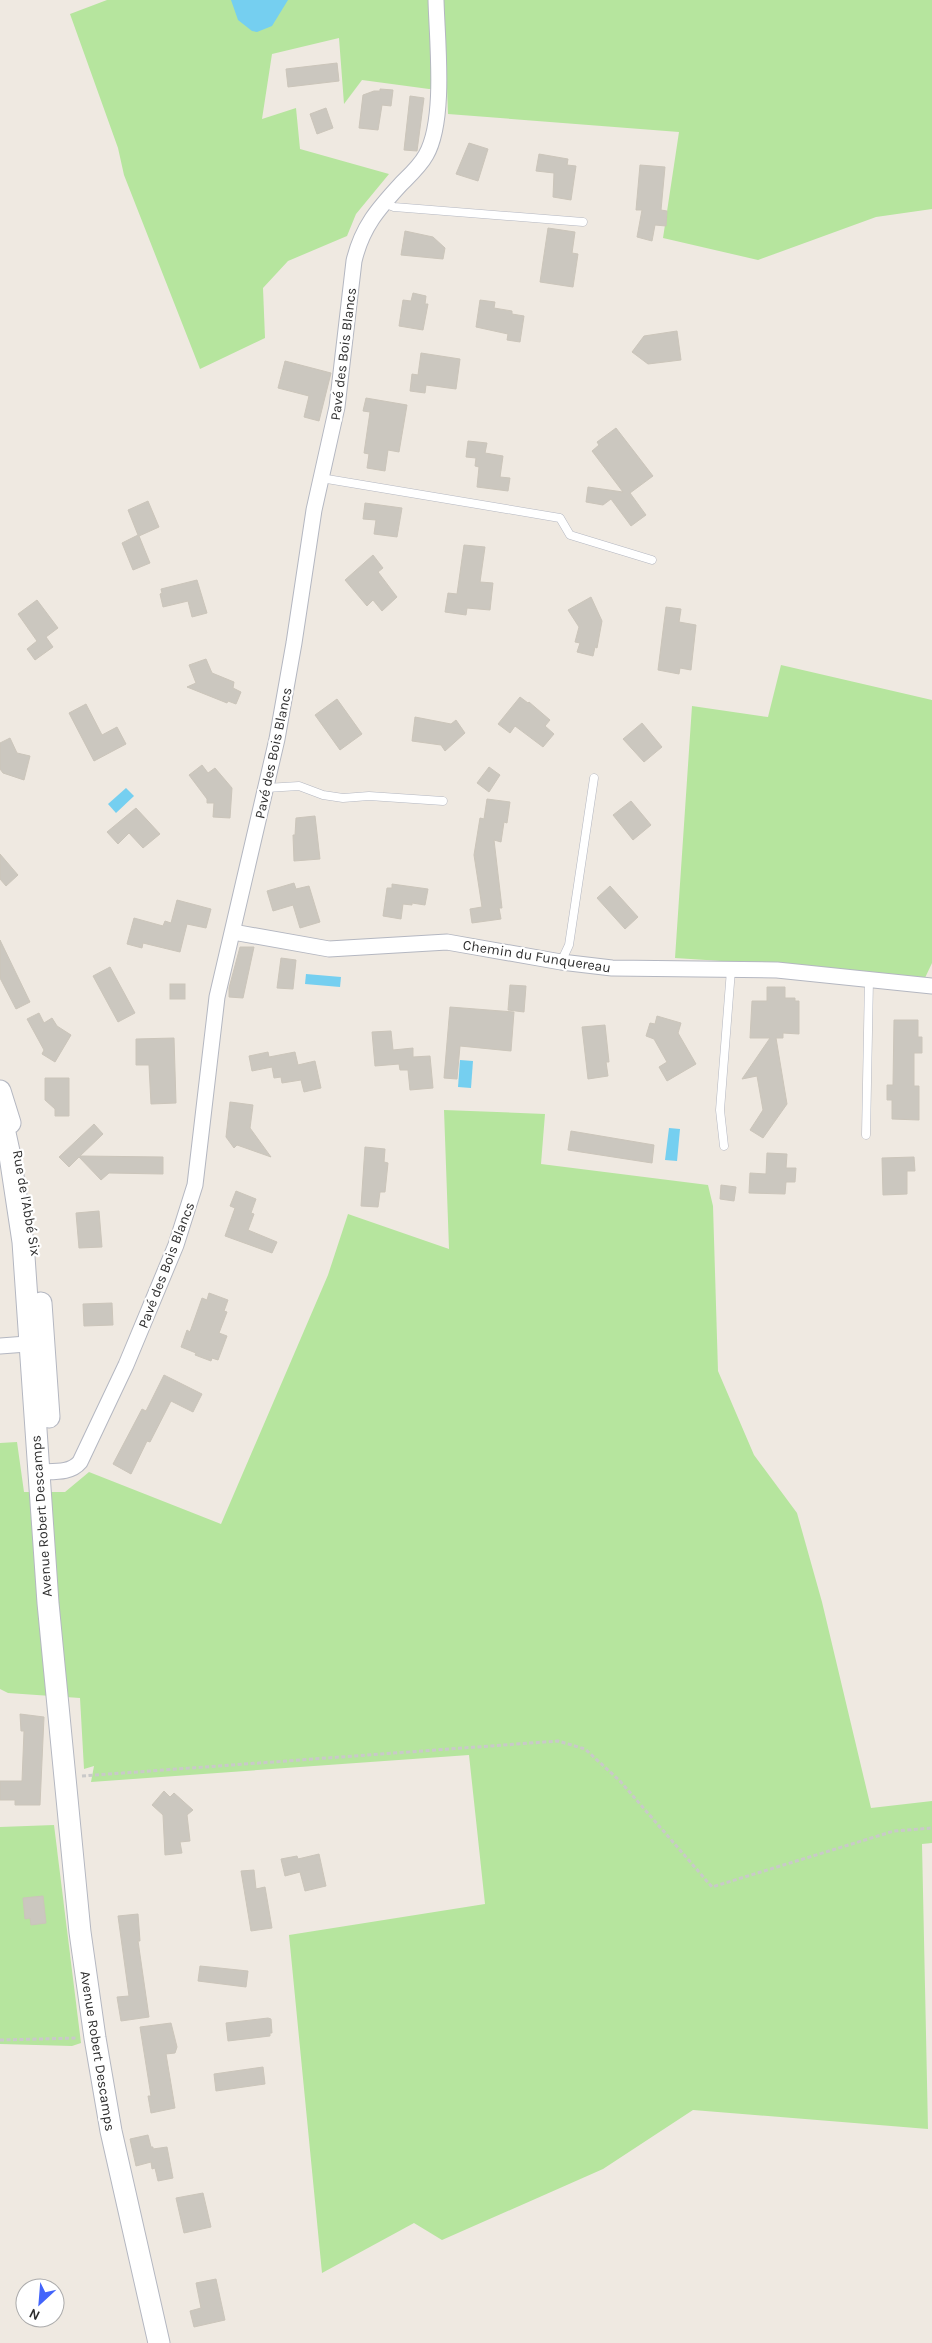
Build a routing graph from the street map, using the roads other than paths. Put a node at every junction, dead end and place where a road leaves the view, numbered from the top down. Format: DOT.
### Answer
graph roads {
  1 [pos="436,0"];
  2 [pos="384,203"];
  3 [pos="583,222"];
  4 [pos="321,478"];
  5 [pos="652,560"];
  6 [pos="594,778"];
  7 [pos="266,788"];
  8 [pos="443,801"];
  9 [pos="232,932"];
  10 [pos="561,962"];
  11 [pos="732,970"];
  12 [pos="869,980"];
  13 [pos="932,986"];
  14 [pos="0,1091"];
  15 [pos="0,1110"];
  16 [pos="866,1135"];
  17 [pos="724,1146"];
  18 [pos="33,1283"];
  19 [pos="37,1343"];
  20 [pos="0,1346"];
  21 [pos="45,1472"];
  22 [pos="159,2343"];
  1 -- 2 [label="street, Pavé des Bois Blancs"];
  2 -- 3 [label="lane"];
  2 -- 4 [label="street, Pavé des Bois Blancs"];
  4 -- 5 [label="lane"];
  4 -- 7 [label="street, Pavé des Bois Blancs"];
  6 -- 10 [label="lane"];
  7 -- 8 [label="lane"];
  7 -- 9 [label="street, Pavé des Bois Blancs"];
  9 -- 10 [label="street, Chemin du Funquereau"];
  9 -- 21 [label="street, Pavé des Bois Blancs"];
  10 -- 11 [label="street, Chemin du Funquereau"];
  11 -- 12 [label="street, Chemin du Funquereau"];
  11 -- 17 [label="lane"];
  12 -- 13 [label="street, Chemin du Funquereau"];
  12 -- 16 [label="lane"];
  14 -- 18 [label="main road, Rue de l'Abbé Six"];
  15 -- 18 [label="main road, Rue de l'Abbé Six"];
  18 -- 19 [label="main road, Avenue Robert Descamps"];
  19 -- 20 [label="street"];
  19 -- 21 [label="main road, Avenue Robert Descamps"];
  21 -- 22 [label="main road, Avenue Robert Descamps"];
}
